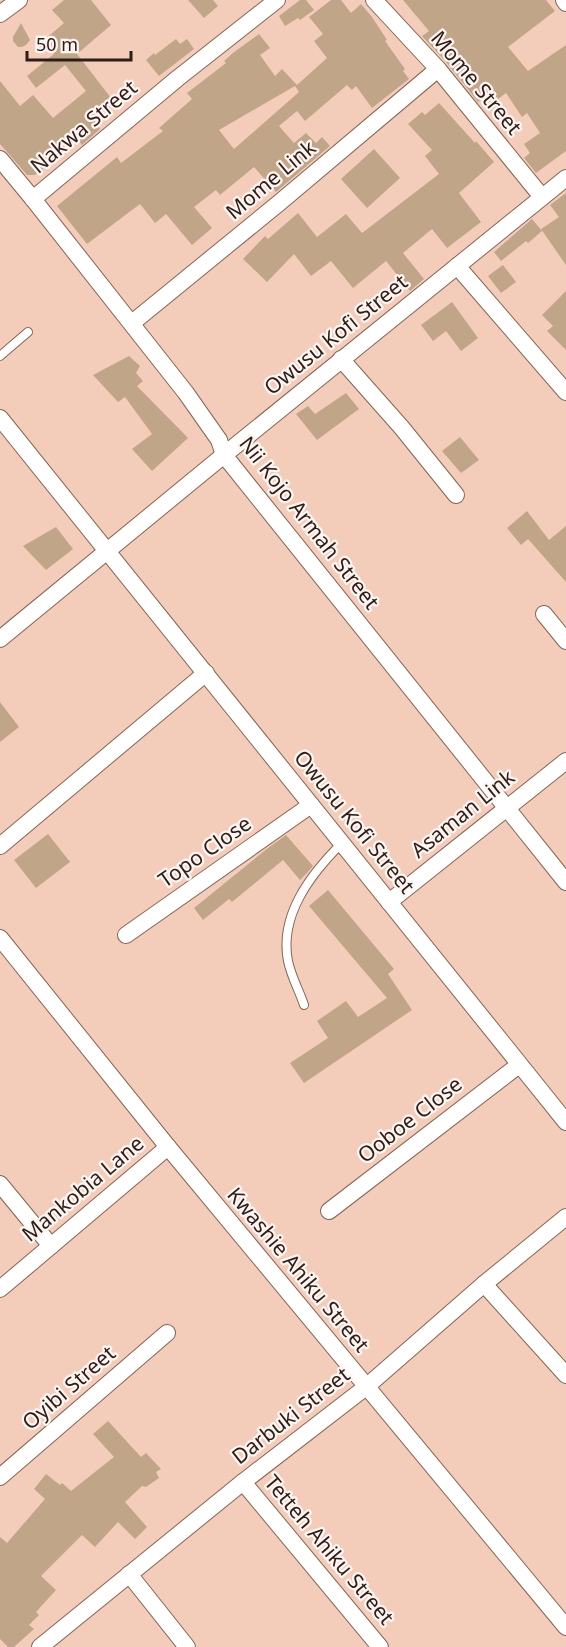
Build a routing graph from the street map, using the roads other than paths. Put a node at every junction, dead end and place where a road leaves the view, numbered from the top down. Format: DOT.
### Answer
graph roads {
  1 [pos="19,0"];
  2 [pos="277,0"];
  3 [pos="374,0"];
  4 [pos="0,14"];
  5 [pos="438,69"];
  6 [pos="0,159"];
  7 [pos="566,178"];
  8 [pos="542,197"];
  9 [pos="33,199"];
  10 [pos="457,266"];
  11 [pos="132,323"];
  12 [pos="28,332"];
  13 [pos="0,356"];
  14 [pos="341,359"];
  15 [pos="566,393"];
  16 [pos="0,418"];
  17 [pos="224,455"];
  18 [pos="456,495"];
  19 [pos="107,550"];
  20 [pos="544,614"];
  21 [pos="0,639"];
  22 [pos="566,641"];
  23 [pos="206,673"];
  24 [pos="566,761"];
  25 [pos="311,805"];
  26 [pos="507,808"];
  27 [pos="341,844"];
  28 [pos="0,846"];
  29 [pos="566,882"];
  30 [pos="388,902"];
  31 [pos="126,935"];
  32 [pos="0,938"];
  33 [pos="304,1005"];
  34 [pos="519,1065"];
  35 [pos="566,1122"];
  36 [pos="168,1147"];
  37 [pos="0,1184"];
  38 [pos="329,1212"];
  39 [pos="566,1217"];
  40 [pos="51,1246"];
  41 [pos="484,1284"];
  42 [pos="0,1289"];
  43 [pos="167,1333"];
  44 [pos="566,1375"];
  45 [pos="366,1387"];
  46 [pos="0,1477"];
  47 [pos="243,1482"];
  48 [pos="129,1574"];
  49 [pos="566,1628"];
  50 [pos="40,1647"];
  51 [pos="187,1647"];
  52 [pos="380,1647"];
  1 -- 4 [label="street"];
  2 -- 9 [label="street, Nakwa Street"];
  3 -- 5 [label="street, Mome Street"];
  5 -- 8 [label="street, Mome Street"];
  5 -- 11 [label="street, Mome Link"];
  6 -- 9 [label="street, Nii Kojo Armah Street"];
  7 -- 8 [label="street, Owusu Kofi Street"];
  8 -- 10 [label="street, Owusu Kofi Street"];
  9 -- 11 [label="street, Nii Kojo Armah Street"];
  10 -- 14 [label="street, Owusu Kofi Street"];
  10 -- 15 [label="street"];
  11 -- 17 [label="street, Nii Kojo Armah Street"];
  12 -- 13 [label="lane"];
  14 -- 17 [label="street, Owusu Kofi Street"];
  14 -- 18 [label="street"];
  16 -- 19 [label="street, Owusu Kofi Street"];
  17 -- 19 [label="street, Owusu Kofi Street"];
  17 -- 26 [label="street, Nii Kojo Armah Street"];
  19 -- 21 [label="street, Owusu Kofi Street"];
  19 -- 23 [label="street, Owusu Kofi Street"];
  20 -- 22 [label="street"];
  23 -- 25 [label="street, Owusu Kofi Street"];
  23 -- 28 [label="street"];
  24 -- 26 [label="street, Asaman Link"];
  25 -- 27 [label="street, Owusu Kofi Street"];
  25 -- 31 [label="street, Topo Close"];
  26 -- 29 [label="street, Nii Kojo Armah Street"];
  26 -- 30 [label="street, Asaman Link"];
  27 -- 30 [label="street, Owusu Kofi Street"];
  27 -- 33 [label="lane"];
  30 -- 34 [label="street, Owusu Kofi Street"];
  32 -- 36 [label="street, Kwashie Ahiku Street"];
  34 -- 35 [label="street, Owusu Kofi Street"];
  34 -- 38 [label="street, Ooboe Close"];
  36 -- 40 [label="street, Mankobia Lane"];
  36 -- 45 [label="street, Kwashie Ahiku Street"];
  37 -- 40 [label="street"];
  39 -- 41 [label="street, Darbuki Street"];
  40 -- 42 [label="street, Mankobia Lane"];
  41 -- 44 [label="street"];
  41 -- 45 [label="street, Darbuki Street"];
  43 -- 46 [label="street, Oyibi Street"];
  45 -- 47 [label="street, Darbuki Street"];
  45 -- 49 [label="street, Kwashie Ahiku Street"];
  47 -- 48 [label="street, Darbuki Street"];
  47 -- 52 [label="street, Tetteh Ahiku Street"];
  48 -- 50 [label="street, Darbuki Street"];
  48 -- 51 [label="street"];
}
